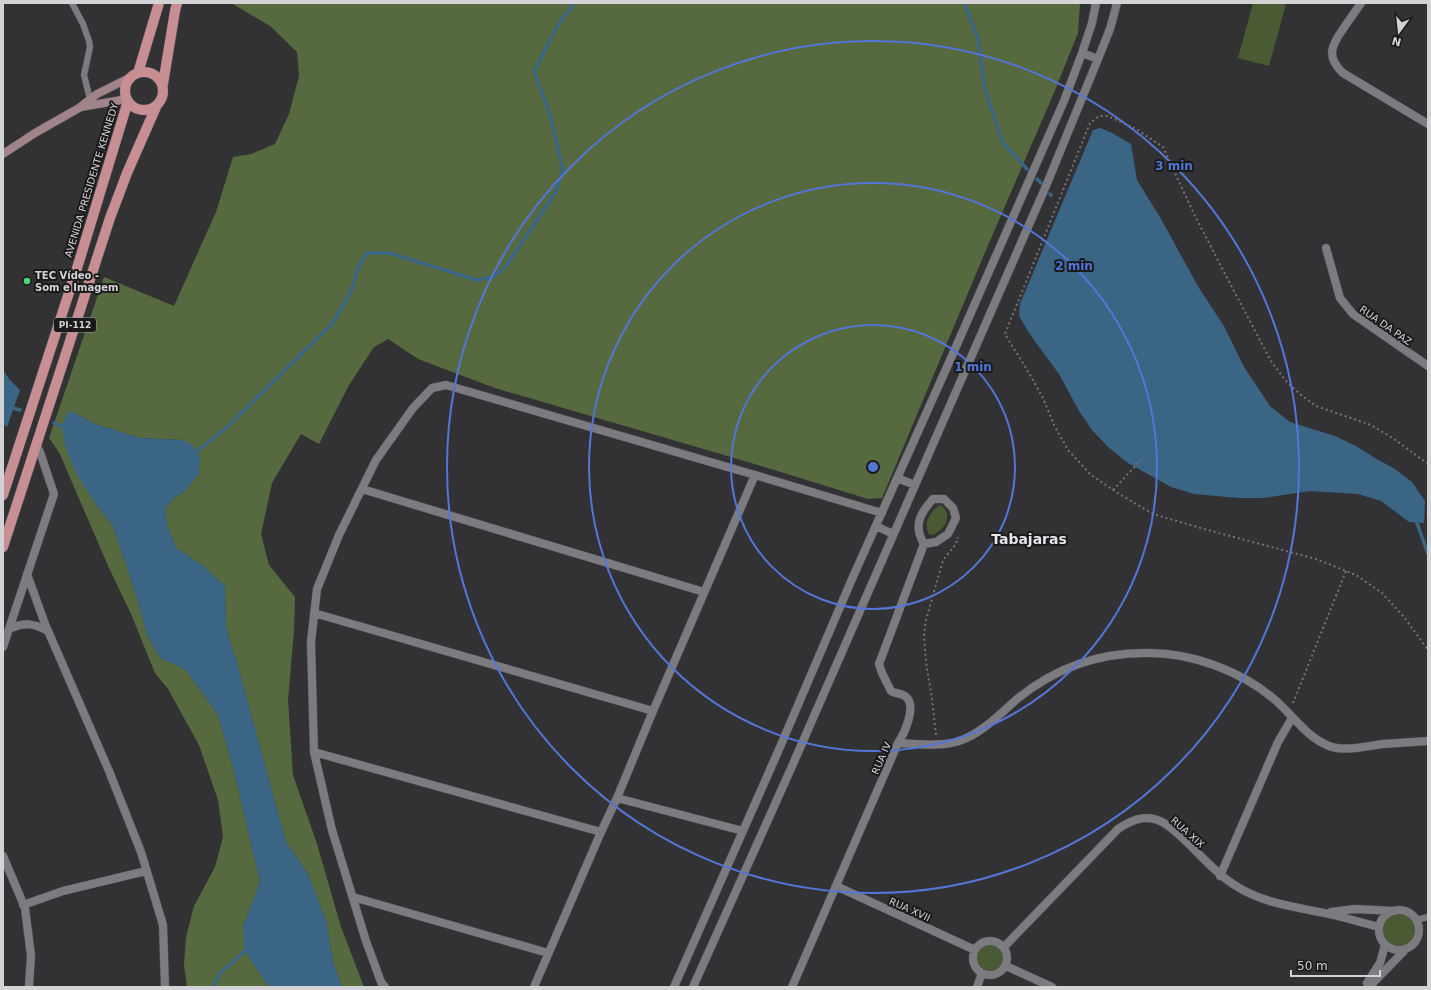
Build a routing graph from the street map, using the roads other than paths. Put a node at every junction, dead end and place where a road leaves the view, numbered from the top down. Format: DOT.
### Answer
graph roads {
  1 [pos="72,3"];
  2 [pos="159,3"];
  3 [pos="177,3"];
  4 [pos="1096,3"];
  5 [pos="1116,3"];
  6 [pos="1361,3"];
  7 [pos="1082,53"];
  8 [pos="1098,59"];
  9 [pos="135,75"];
  10 [pos="162,84"];
  11 [pos="90,99"];
  12 [pos="127,100"];
  13 [pos="156,107"];
  14 [pos="79,108"];
  15 [pos="1428,124"];
  16 [pos="3,154"];
  17 [pos="1326,248"];
  18 [pos="1428,366"];
  19 [pos="36,445"];
  20 [pos="755,474"];
  21 [pos="897,478"];
  22 [pos="915,485"];
  23 [pos="362,489"];
  24 [pos="3,495"];
  25 [pos="882,513"];
  26 [pos="876,526"];
  27 [pos="894,534"];
  28 [pos="924,544"];
  29 [pos="3,547"];
  30 [pos="27,574"];
  31 [pos="704,592"];
  32 [pos="314,613"];
  33 [pos="9,629"];
  34 [pos="48,631"];
  35 [pos="3,647"];
  36 [pos="653,711"];
  37 [pos="1290,716"];
  38 [pos="1428,741"];
  39 [pos="898,743"];
  40 [pos="314,752"];
  41 [pos="617,798"];
  42 [pos="743,831"];
  43 [pos="601,832"];
  44 [pos="3,856"];
  45 [pos="146,871"];
  46 [pos="1220,876"];
  47 [pos="836,886"];
  48 [pos="353,897"];
  49 [pos="23,905"];
  50 [pos="1394,910"];
  51 [pos="1325,913"];
  52 [pos="1428,918"];
  53 [pos="1416,920"];
  54 [pos="1379,927"];
  55 [pos="1385,945"];
  56 [pos="1004,947"];
  57 [pos="1406,949"];
  58 [pos="975,950"];
  59 [pos="548,953"];
  60 [pos="1006,966"];
  61 [pos="982,973"];
  62 [pos="29,987"];
  63 [pos="165,987"];
  64 [pos="385,987"];
  65 [pos="534,987"];
  66 [pos="674,987"];
  67 [pos="694,987"];
  68 [pos="792,987"];
  69 [pos="977,987"];
  70 [pos="1052,987"];
  71 [pos="1364,987"];
  72 [pos="1369,987"];
  1 -- 11 [label="lane"];
  2 -- 9 [label="main road, PI-112"];
  3 -- 10 [label="main road, PI-112"];
  4 -- 7 [label="street"];
  5 -- 8 [label="street"];
  6 -- 15 [label="street"];
  7 -- 8 [label="street"];
  7 -- 21 [label="street"];
  8 -- 22 [label="street"];
  9 -- 10 [label="main road"];
  9 -- 11 [label="main road"];
  9 -- 12 [label="main road, PI-112"];
  10 -- 13 [label="main road, PI-112"];
  11 -- 14 [label="main road"];
  12 -- 13 [label="main road"];
  12 -- 14 [label="main road"];
  12 -- 24 [label="main road, AVENIDA PRESIDENTE KENNEDY / PI-112"];
  13 -- 19 [label="main road, PI-112"];
  14 -- 16 [label="main road"];
  17 -- 18 [label="street, RUA DA PAZ"];
  19 -- 29 [label="main road, PI-112"];
  19 -- 30 [label="street"];
  20 -- 23 [label="street"];
  20 -- 25 [label="street"];
  20 -- 31 [label="street"];
  21 -- 22 [label="street"];
  21 -- 25 [label="street"];
  22 -- 27 [label="street"];
  23 -- 31 [label="street"];
  23 -- 32 [label="street"];
  25 -- 26 [label="street"];
  26 -- 27 [label="street"];
  26 -- 42 [label="street"];
  27 -- 67 [label="street"];
  28 -- 28 [label="street"];
  28 -- 39 [label="street, RUA IV"];
  30 -- 33 [label="street"];
  30 -- 34 [label="street"];
  31 -- 36 [label="street"];
  32 -- 36 [label="street"];
  32 -- 40 [label="street"];
  33 -- 34 [label="street"];
  33 -- 35 [label="street"];
  34 -- 45 [label="street"];
  36 -- 41 [label="street"];
  37 -- 38 [label="street"];
  37 -- 39 [label="street"];
  37 -- 46 [label="street"];
  39 -- 47 [label="street, RUA IV"];
  40 -- 43 [label="street"];
  40 -- 48 [label="street"];
  41 -- 42 [label="street"];
  41 -- 43 [label="street"];
  42 -- 66 [label="street"];
  43 -- 59 [label="street"];
  44 -- 49 [label="street"];
  45 -- 49 [label="street"];
  45 -- 63 [label="street"];
  46 -- 51 [label="street, RUA XIX"];
  46 -- 56 [label="street, RUA XIX"];
  47 -- 58 [label="street, RUA XVII"];
  47 -- 68 [label="street, RUA IV"];
  48 -- 59 [label="street"];
  48 -- 64 [label="street"];
  49 -- 62 [label="street"];
  50 -- 51 [label="street, RUA XIX"];
  50 -- 53 [label="street"];
  50 -- 54 [label="street"];
  51 -- 54 [label="street, RUA XIX"];
  52 -- 53 [label="lane"];
  53 -- 57 [label="street"];
  54 -- 55 [label="street"];
  55 -- 57 [label="street"];
  55 -- 71 [label="street"];
  56 -- 58 [label="street"];
  56 -- 60 [label="street"];
  57 -- 72 [label="street"];
  58 -- 61 [label="street"];
  59 -- 65 [label="street"];
  60 -- 61 [label="street"];
  60 -- 70 [label="street"];
  61 -- 69 [label="street"];
}
